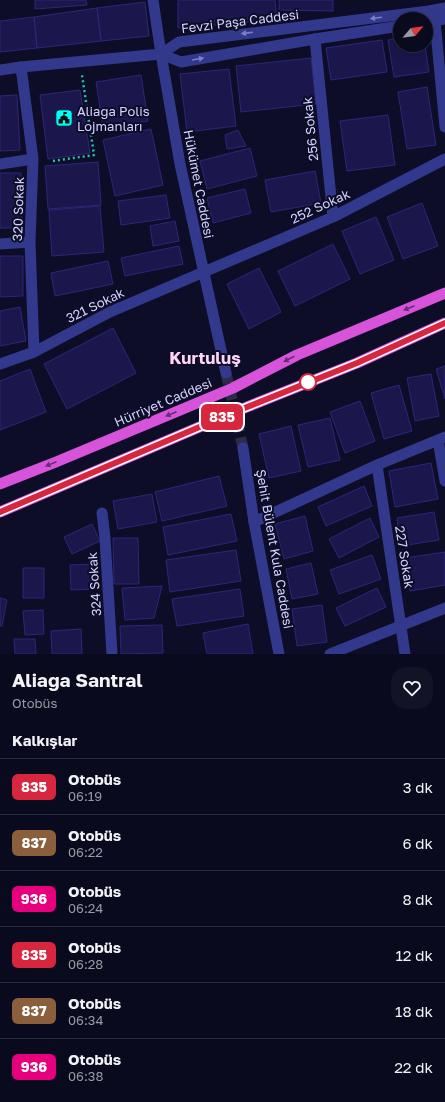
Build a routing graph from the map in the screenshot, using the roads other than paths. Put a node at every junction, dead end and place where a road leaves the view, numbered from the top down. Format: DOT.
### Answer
graph roads {
  1 [pos="153,0"];
  2 [pos="445,8"];
  3 [pos="435,21"];
  4 [pos="393,27"];
  5 [pos="315,38"];
  6 [pos="161,54"];
  7 [pos="21,68"];
  8 [pos="0,70"];
  9 [pos="445,127"];
  10 [pos="33,159"];
  11 [pos="445,159"];
  12 [pos="0,164"];
  13 [pos="333,217"];
  14 [pos="30,242"];
  15 [pos="0,244"];
  16 [pos="203,273"];
  17 [pos="445,293"];
  18 [pos="445,323"];
  19 [pos="34,352"];
  20 [pos="0,364"];
  21 [pos="226,373"];
  22 [pos="442,438"];
  23 [pos="243,448"];
  24 [pos="376,465"];
  25 [pos="445,481"];
  26 [pos="0,484"];
  27 [pos="0,512"];
  28 [pos="102,513"];
  29 [pos="254,522"];
  30 [pos="445,608"];
  31 [pos="401,625"];
  32 [pos="112,654"];
  33 [pos="279,654"];
  34 [pos="330,654"];
  35 [pos="405,654"];
  1 -- 6 [label="street, Hükümet Caddesi"];
  2 -- 6 [label="street, Fevzi Paşa Caddesi, one-way"];
  3 -- 9 [label="street"];
  4 -- 5 [label="street, Fevzi Paşa Caddesi"];
  6 -- 5 [label="street, Fevzi Paşa Caddesi, one-way"];
  5 -- 13 [label="street, 256 Sokak"];
  6 -- 7 [label="street, Fevzi Paşa Caddesi"];
  6 -- 16 [label="street, Hükümet Caddesi"];
  7 -- 8 [label="street, Fevzi Paşa Caddesi"];
  7 -- 10 [label="street, 320 Sokak"];
  10 -- 12 [label="street"];
  10 -- 14 [label="street, 320 Sokak"];
  11 -- 13 [label="street, 252 Sokak"];
  13 -- 16 [label="street, 252 Sokak"];
  14 -- 15 [label="street"];
  14 -- 19 [label="street, 320 Sokak"];
  16 -- 19 [label="street, 321 Sokak"];
  16 -- 21 [label="street, Hükümet Caddesi"];
  17 -- 26 [label="highway, Hürriyet Caddesi, one-way"];
  18 -- 27 [label="highway"];
  19 -- 20 [label="street, 321 Sokak"];
  22 -- 24 [label="street"];
  22 -- 25 [label="street"];
  23 -- 29 [label="street, Şehit Bülent Kula Caddesi"];
  24 -- 29 [label="street"];
  24 -- 31 [label="street, 227 Sokak"];
  28 -- 32 [label="street, 324 Sokak"];
  29 -- 33 [label="street, Şehit Bülent Kula Caddesi"];
  30 -- 31 [label="street"];
  31 -- 34 [label="street"];
  31 -- 35 [label="street, 227 Sokak"];
}
